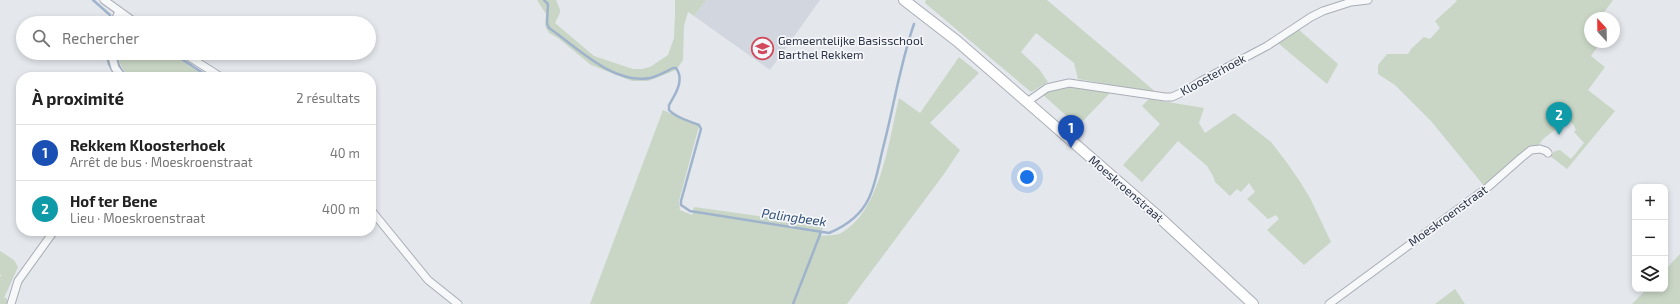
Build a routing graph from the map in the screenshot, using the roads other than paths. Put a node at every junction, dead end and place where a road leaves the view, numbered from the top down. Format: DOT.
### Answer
graph roads {
  1 [pos="104,0"];
  2 [pos="904,0"];
  3 [pos="1368,0"];
  4 [pos="118,11"];
  5 [pos="116,16"];
  6 [pos="126,16"];
  7 [pos="113,60"];
  8 [pos="194,60"];
  9 [pos="118,72"];
  10 [pos="213,72"];
  11 [pos="1027,102"];
  12 [pos="1548,153"];
  13 [pos="376,216"];
  14 [pos="50,236"];
  15 [pos="10,304"];
  16 [pos="458,304"];
  17 [pos="1253,304"];
  18 [pos="1329,304"];
  1 -- 4 [label="street"];
  2 -- 11 [label="main road, Moeskroenstraat"];
  3 -- 11 [label="street, Kloosterhoek"];
  4 -- 5 [label="street"];
  4 -- 6 [label="street"];
  7 -- 9 [label="street"];
  8 -- 10 [label="street"];
  11 -- 17 [label="main road, Moeskroenstraat"];
  12 -- 18 [label="street, Moeskroenstraat"];
  13 -- 16 [label="street"];
  14 -- 15 [label="street"];
}
